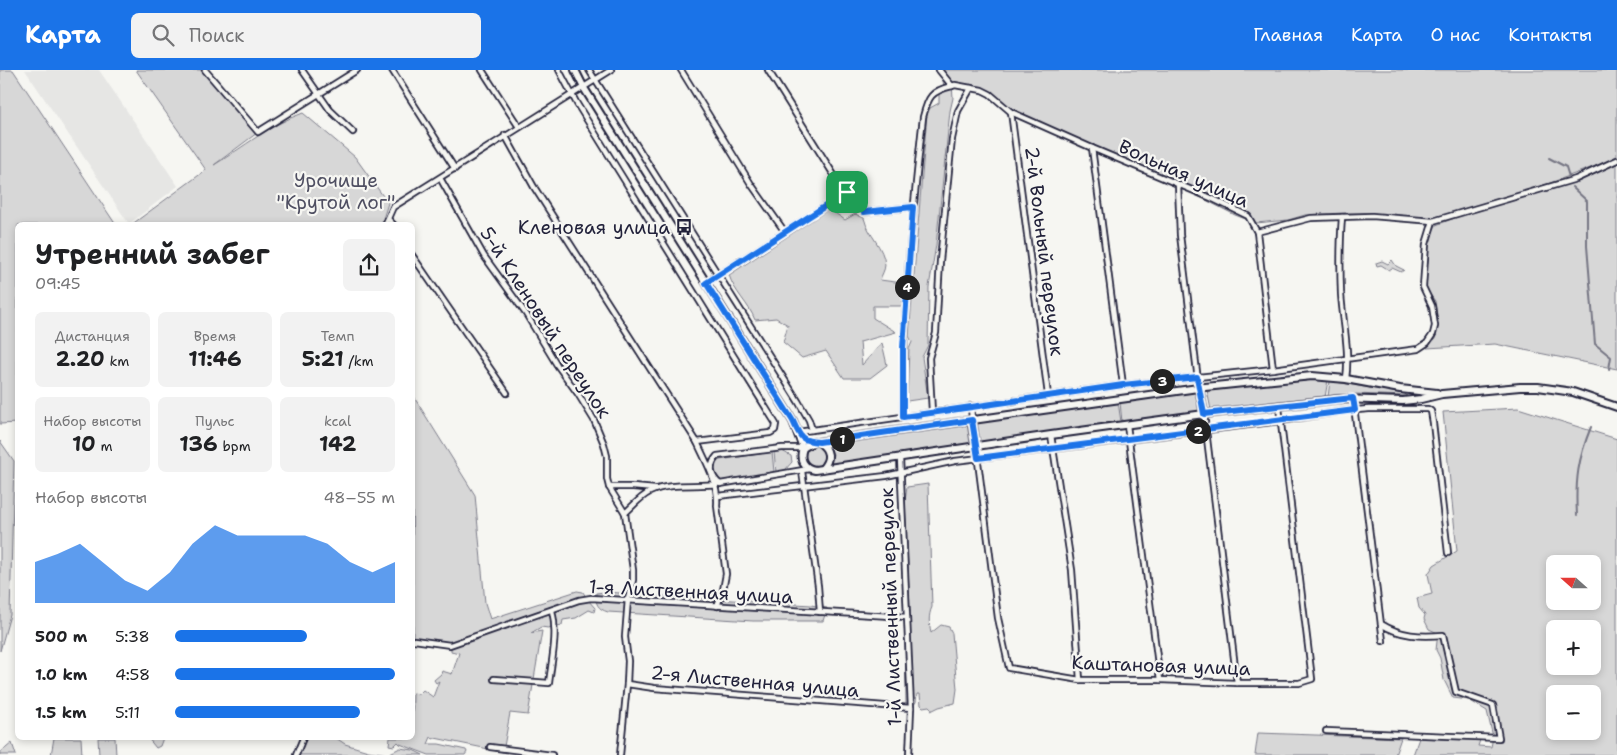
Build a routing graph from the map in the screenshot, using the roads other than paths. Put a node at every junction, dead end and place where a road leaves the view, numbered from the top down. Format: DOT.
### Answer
graph roads {
  1 [pos="205,70"];
  2 [pos="302,70"];
  3 [pos="357,70"];
  4 [pos="392,70"];
  5 [pos="482,70"];
  6 [pos="559,70"];
  7 [pos="574,70"];
  8 [pos="590,70"];
  9 [pos="611,70"];
  10 [pos="681,70"];
  11 [pos="768,70"];
  12 [pos="939,70"];
  13 [pos="595,80"];
  14 [pos="952,86"];
  15 [pos="584,88"];
  16 [pos="971,88"];
  17 [pos="319,95"];
  18 [pos="572,96"];
  19 [pos="1011,112"];
  20 [pos="519,128"];
  21 [pos="353,132"];
  22 [pos="505,135"];
  23 [pos="1092,148"];
  24 [pos="1617,160"];
  25 [pos="455,169"];
  26 [pos="440,178"];
  27 [pos="1178,184"];
  28 [pos="847,192"];
  29 [pos="913,207"];
  30 [pos="1342,217"];
  31 [pos="388,219"];
  32 [pos="1432,221"];
  33 [pos="386,222"];
  34 [pos="391,222"];
  35 [pos="785,232"];
  36 [pos="1257,232"];
  37 [pos="415,259"];
  38 [pos="718,276"];
  39 [pos="706,283"];
  40 [pos="1348,358"];
  41 [pos="1273,369"];
  42 [pos="1197,377"];
  43 [pos="1346,379"];
  44 [pos="1123,385"];
  45 [pos="1199,388"];
  46 [pos="1410,390"];
  47 [pos="506,393"];
  48 [pos="1442,394"];
  49 [pos="1048,395"];
  50 [pos="1353,398"];
  51 [pos="1410,400"];
  52 [pos="971,406"];
  53 [pos="1279,407"];
  54 [pos="1617,407"];
  55 [pos="1355,410"];
  56 [pos="932,412"];
  57 [pos="1204,414"];
  58 [pos="903,417"];
  59 [pos="972,420"];
  60 [pos="1280,421"];
  61 [pos="1127,424"];
  62 [pos="812,430"];
  63 [pos="1206,430"];
  64 [pos="798,432"];
  65 [pos="1051,435"];
  66 [pos="1130,440"];
  67 [pos="697,442"];
  68 [pos="816,442"];
  69 [pos="976,446"];
  70 [pos="803,448"];
  71 [pos="1053,449"];
  72 [pos="900,458"];
  73 [pos="978,458"];
  74 [pos="809,469"];
  75 [pos="822,469"];
  76 [pos="802,471"];
  77 [pos="901,473"];
  78 [pos="718,484"];
  79 [pos="804,486"];
  80 [pos="609,487"];
  81 [pos="656,489"];
  82 [pos="718,496"];
  83 [pos="625,513"];
  84 [pos="1448,553"];
  85 [pos="628,599"];
  86 [pos="717,606"];
  87 [pos="552,610"];
  88 [pos="820,612"];
  89 [pos="907,617"];
  90 [pos="1381,624"];
  91 [pos="415,640"];
  92 [pos="1384,641"];
  93 [pos="494,678"];
  94 [pos="1080,680"];
  95 [pos="1160,680"];
  96 [pos="1237,683"];
  97 [pos="627,684"];
  98 [pos="911,708"];
  99 [pos="1326,731"];
  100 [pos="302,740"];
  101 [pos="490,747"];
  102 [pos="296,755"];
  103 [pos="552,755"];
  104 [pos="620,755"];
  105 [pos="908,755"];
  1 -- 17 [label="street"];
  2 -- 17 [label="street"];
  3 -- 17 [label="street"];
  4 -- 25 [label="street"];
  5 -- 20 [label="street"];
  6 -- 18 [label="street"];
  7 -- 15 [label="main road"];
  8 -- 13 [label="street"];
  9 -- 13 [label="street"];
  10 -- 35 [label="street"];
  11 -- 28 [label="street"];
  12 -- 14 [label="street"];
  13 -- 15 [label="street"];
  13 -- 38 [label="street"];
  14 -- 16 [label="street, Вольная улица"];
  14 -- 29 [label="street"];
  15 -- 18 [label="street"];
  15 -- 39 [label="main road"];
  16 -- 19 [label="street, Вольная улица"];
  16 -- 56 [label="street"];
  17 -- 21 [label="street"];
  18 -- 20 [label="street"];
  18 -- 67 [label="street"];
  19 -- 23 [label="street, Вольная улица"];
  19 -- 49 [label="street, 2-й Вольный переулок"];
  20 -- 22 [label="street"];
  22 -- 25 [label="street"];
  22 -- 67 [label="street"];
  23 -- 27 [label="street, Вольная улица"];
  23 -- 44 [label="street"];
  24 -- 32 [label="street"];
  25 -- 26 [label="street"];
  26 -- 31 [label="street"];
  26 -- 80 [label="street, 5-й Кленовый переулок"];
  27 -- 36 [label="street, Вольная улица"];
  27 -- 42 [label="street"];
  28 -- 29 [label="street"];
  28 -- 35 [label="street"];
  29 -- 58 [label="street"];
  30 -- 32 [label="street, Вольная улица"];
  30 -- 36 [label="street, Вольная улица"];
  30 -- 40 [label="street"];
  31 -- 33 [label="street"];
  31 -- 34 [label="street"];
  32 -- 40 [label="street"];
  35 -- 38 [label="street"];
  36 -- 41 [label="street"];
  37 -- 47 [label="street"];
  38 -- 39 [label="street"];
  38 -- 62 [label="street"];
  39 -- 64 [label="main road"];
  40 -- 41 [label="street"];
  40 -- 43 [label="street"];
  41 -- 42 [label="street"];
  42 -- 44 [label="street"];
  42 -- 45 [label="street"];
  43 -- 45 [label="main road"];
  43 -- 46 [label="main road"];
  44 -- 49 [label="street"];
  45 -- 57 [label="main road"];
  45 -- 59 [label="main road"];
  46 -- 48 [label="main road"];
  46 -- 51 [label="main road"];
  48 -- 51 [label="main road"];
  48 -- 54 [label="main road"];
  49 -- 52 [label="street"];
  50 -- 51 [label="main road"];
  50 -- 53 [label="main road"];
  50 -- 55 [label="street"];
  52 -- 56 [label="street"];
  52 -- 59 [label="street"];
  53 -- 57 [label="main road"];
  53 -- 60 [label="street"];
  55 -- 60 [label="street"];
  55 -- 84 [label="street"];
  55 -- 90 [label="street"];
  56 -- 58 [label="street"];
  57 -- 61 [label="main road"];
  57 -- 63 [label="street"];
  58 -- 62 [label="street"];
  59 -- 68 [label="main road"];
  59 -- 69 [label="main road"];
  60 -- 63 [label="street"];
  60 -- 96 [label="street, Каштановая улица"];
  61 -- 65 [label="main road"];
  61 -- 66 [label="street"];
  62 -- 64 [label="street"];
  63 -- 66 [label="street"];
  63 -- 96 [label="street"];
  64 -- 68 [label="main road"];
  64 -- 70 [label="main road"];
  65 -- 69 [label="main road"];
  65 -- 71 [label="street"];
  66 -- 71 [label="street"];
  66 -- 95 [label="street"];
  67 -- 78 [label="street"];
  68 -- 70 [label="main road"];
  68 -- 75 [label="main road"];
  69 -- 72 [label="main road"];
  69 -- 73 [label="street"];
  70 -- 74 [label="main road"];
  70 -- 78 [label="street"];
  71 -- 73 [label="street"];
  71 -- 94 [label="street"];
  72 -- 75 [label="main road"];
  72 -- 77 [label="street, 1-й Лиственный переулок"];
  73 -- 77 [label="street"];
  73 -- 94 [label="street, Каштановая улица"];
  74 -- 75 [label="main road"];
  74 -- 76 [label="street"];
  76 -- 78 [label="street"];
  76 -- 79 [label="street"];
  77 -- 79 [label="street"];
  77 -- 89 [label="street, 1-й Лиственный переулок"];
  78 -- 81 [label="street"];
  78 -- 82 [label="street"];
  79 -- 82 [label="street"];
  79 -- 88 [label="street"];
  80 -- 81 [label="street"];
  80 -- 83 [label="street, 5-й Кленовый переулок"];
  81 -- 83 [label="street"];
  82 -- 86 [label="street"];
  83 -- 85 [label="street"];
  85 -- 86 [label="street, 1-я Лиственная улица"];
  85 -- 87 [label="street, 1-я Лиственная улица"];
  85 -- 97 [label="street"];
  86 -- 88 [label="street, 1-я Лиственная улица"];
  87 -- 91 [label="street, 1-я Лиственная улица"];
  87 -- 93 [label="street"];
  88 -- 89 [label="street, 1-я Лиственная улица"];
  89 -- 98 [label="street, 1-й Лиственный переулок"];
  90 -- 92 [label="street"];
  90 -- 99 [label="street"];
  94 -- 95 [label="street, Каштановая улица"];
  95 -- 96 [label="street, Каштановая улица"];
  97 -- 98 [label="street, 2-я Лиственная улица"];
  97 -- 104 [label="street"];
  98 -- 105 [label="street, 1-й Лиственный переулок"];
  100 -- 102 [label="street"];
  101 -- 103 [label="street"];
}
